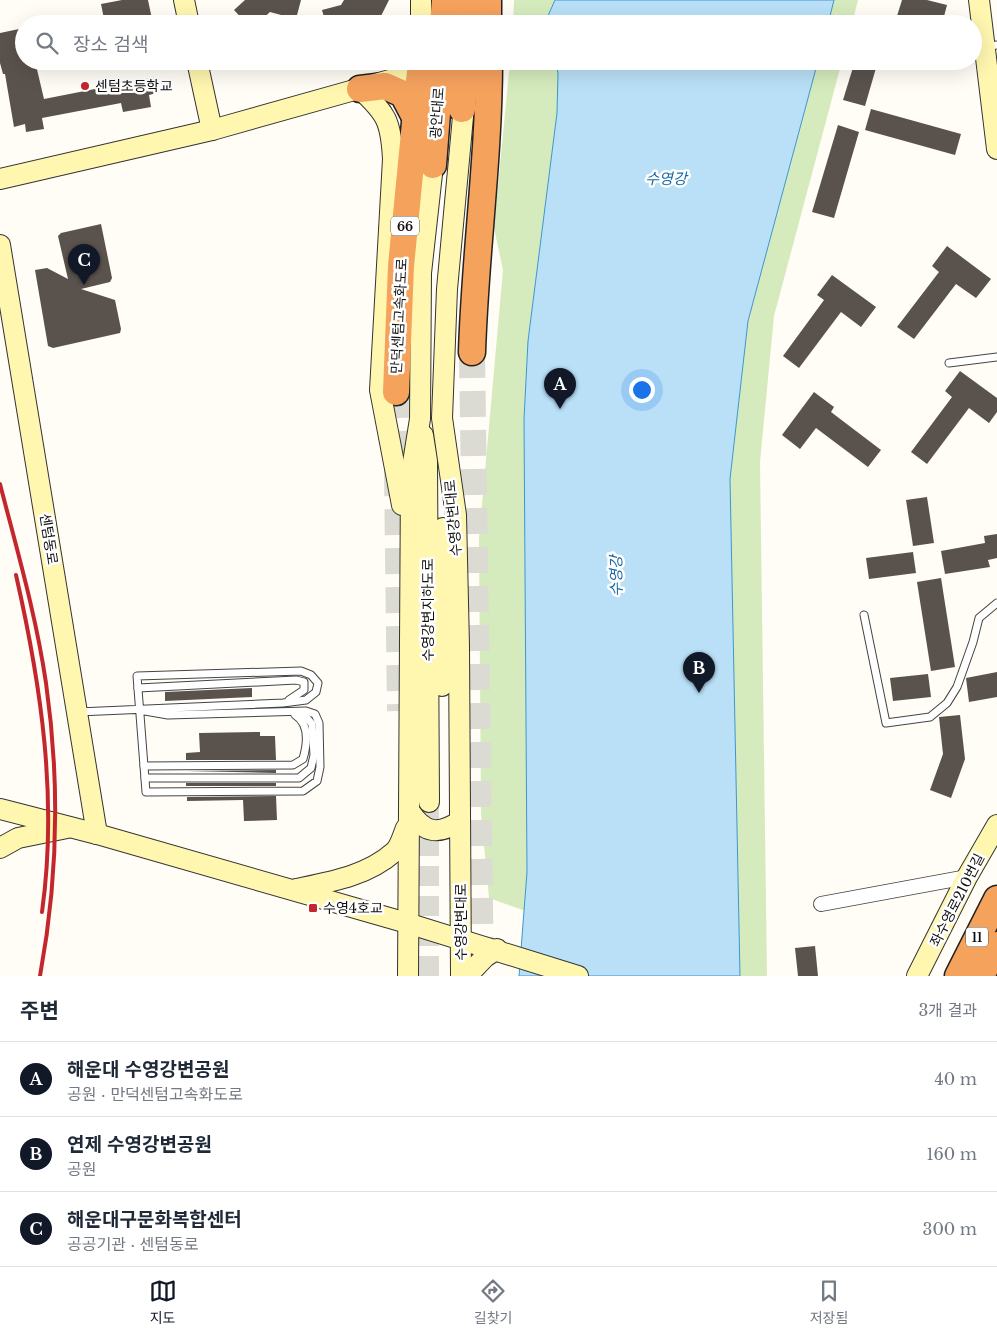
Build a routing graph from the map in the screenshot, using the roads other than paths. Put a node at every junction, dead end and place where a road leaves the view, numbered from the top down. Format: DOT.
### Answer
graph roads {
  1 [pos="184,0"];
  2 [pos="421,0"];
  3 [pos="445,0"];
  4 [pos="470,0"];
  5 [pos="484,0"];
  6 [pos="488,0"];
  7 [pos="979,0"];
  8 [pos="187,15"];
  9 [pos="421,15"];
  10 [pos="444,15"];
  11 [pos="469,15"];
  12 [pos="481,15"];
  13 [pos="488,15"];
  14 [pos="981,15"];
  15 [pos="982,24"];
  16 [pos="985,47"];
  17 [pos="199,70"];
  18 [pos="412,70"];
  19 [pos="419,70"];
  20 [pos="421,70"];
  21 [pos="440,70"];
  22 [pos="465,70"];
  23 [pos="470,70"];
  24 [pos="488,70"];
  25 [pos="360,88"];
  26 [pos="462,109"];
  27 [pos="415,116"];
  28 [pos="212,130"];
  29 [pos="997,149"];
  30 [pos="433,165"];
  31 [pos="0,179"];
  32 [pos="0,245"];
  33 [pos="472,352"];
  34 [pos="997,357"];
  35 [pos="949,363"];
  36 [pos="396,392"];
  37 [pos="442,418"];
  38 [pos="420,419"];
  39 [pos="410,551"];
  40 [pos="997,603"];
  41 [pos="864,615"];
  42 [pos="138,688"];
  43 [pos="283,702"];
  44 [pos="139,710"];
  45 [pos="286,711"];
  46 [pos="77,712"];
  47 [pos="144,766"];
  48 [pos="144,778"];
  49 [pos="0,809"];
  50 [pos="410,816"];
  51 [pos="460,821"];
  52 [pos="997,824"];
  53 [pos="71,827"];
  54 [pos="97,834"];
  55 [pos="0,848"];
  56 [pos="967,877"];
  57 [pos="292,890"];
  58 [pos="997,899"];
  59 [pos="821,904"];
  60 [pos="407,923"];
  61 [pos="461,938"];
  62 [pos="997,945"];
  63 [pos="497,949"];
  64 [pos="408,976"];
  65 [pos="461,976"];
  66 [pos="466,976"];
  67 [pos="578,976"];
  68 [pos="918,976"];
  69 [pos="958,976"];
  70 [pos="981,976"];
  1 -- 8 [label="main road"];
  2 -- 9 [label="main road"];
  3 -- 10 [label="highway"];
  4 -- 11 [label="highway"];
  5 -- 12 [label="main road"];
  6 -- 13 [label="highway"];
  7 -- 14 [label="main road"];
  15 -- 16 [label="main road"];
  16 -- 29 [label="main road"];
  17 -- 28 [label="main road"];
  18 -- 25 [label="main road"];
  19 -- 27 [label="highway, 만덕센텀고속화도로 / 66"];
  20 -- 30 [label="main road"];
  21 -- 30 [label="highway, 광안대로"];
  22 -- 26 [label="highway, 광안대로"];
  23 -- 26 [label="main road, 수영강변대로"];
  24 -- 33 [label="highway"];
  25 -- 27 [label="highway"];
  25 -- 28 [label="main road"];
  25 -- 39 [label="main road"];
  26 -- 37 [label="main road, 수영강변대로"];
  27 -- 36 [label="highway, 만덕센텀고속화도로 / 66"];
  28 -- 31 [label="main road"];
  30 -- 38 [label="main road"];
  32 -- 46 [label="main road, 센텀동로"];
  34 -- 35 [label="lane"];
  37 -- 38 [label="main road, 수영강변지하도로"];
  37 -- 51 [label="main road, 수영강변대로"];
  38 -- 39 [label="main road"];
  39 -- 50 [label="main road"];
  40 -- 41 [label="lane"];
  42 -- 43 [label="lane"];
  42 -- 43 [label="lane"];
  42 -- 44 [label="lane"];
  43 -- 44 [label="lane"];
  44 -- 45 [label="lane"];
  44 -- 46 [label="lane"];
  44 -- 47 [label="lane"];
  45 -- 47 [label="lane"];
  45 -- 48 [label="lane"];
  45 -- 48 [label="lane"];
  46 -- 54 [label="main road, 센텀동로"];
  47 -- 48 [label="lane"];
  49 -- 53 [label="main road"];
  50 -- 51 [label="main road"];
  50 -- 57 [label="main road"];
  50 -- 60 [label="main road"];
  51 -- 61 [label="main road, 수영강변대로"];
  52 -- 56 [label="main road, 좌수영로210번길"];
  53 -- 54 [label="main road"];
  53 -- 55 [label="main road"];
  54 -- 57 [label="main road"];
  56 -- 59 [label="street"];
  56 -- 68 [label="main road, 좌수영로210번길"];
  57 -- 60 [label="main road"];
  58 -- 69 [label="highway, 11"];
  60 -- 61 [label="main road"];
  60 -- 64 [label="main road"];
  61 -- 63 [label="main road"];
  61 -- 65 [label="main road, 수영강변대로"];
  62 -- 70 [label="highway, 11"];
  63 -- 66 [label="main road"];
  63 -- 67 [label="main road"];
}
